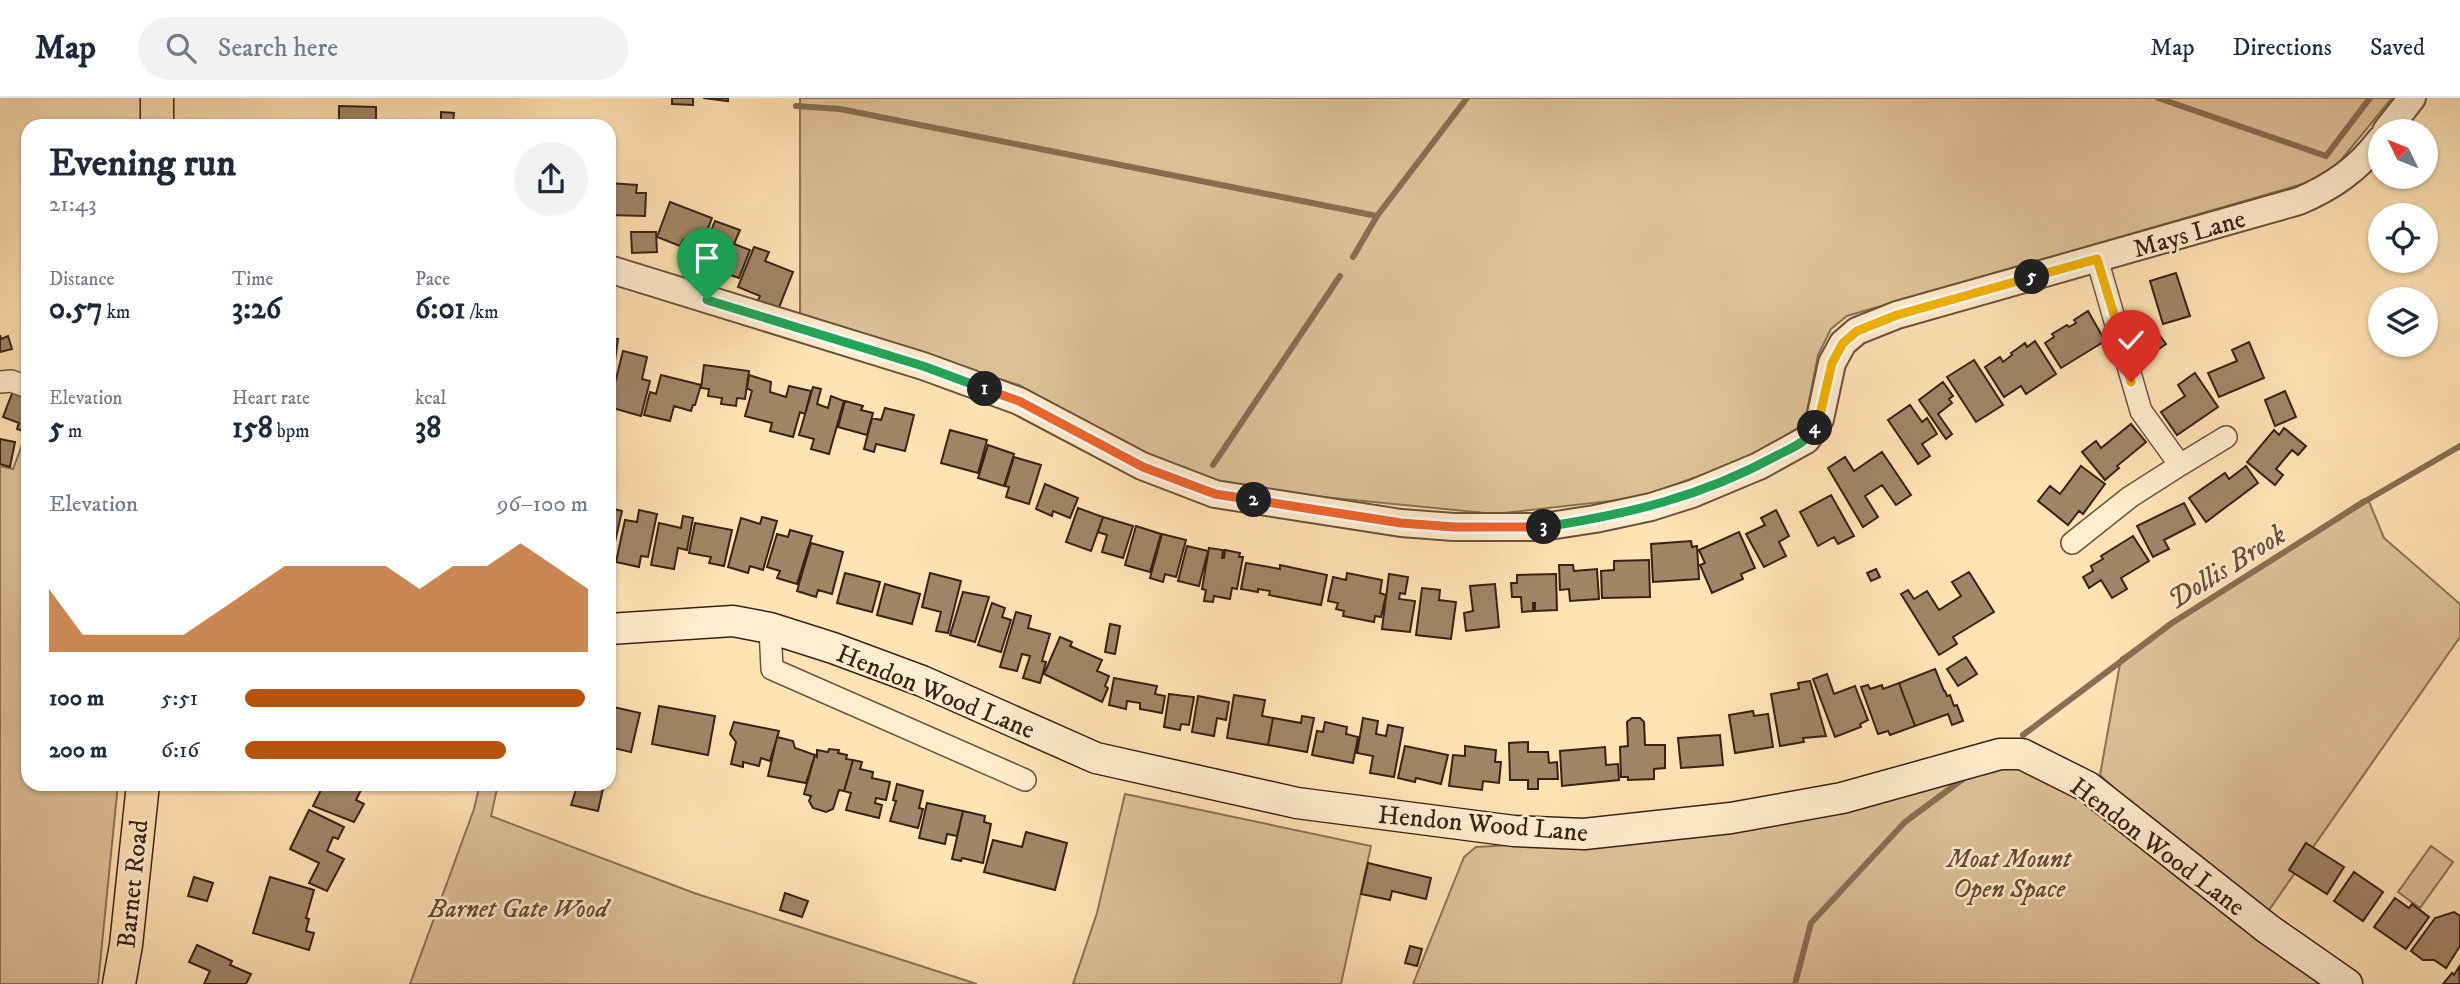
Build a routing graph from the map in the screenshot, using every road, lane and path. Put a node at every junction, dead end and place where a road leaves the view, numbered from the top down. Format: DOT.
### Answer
graph roads {
  1 [pos="157,98"];
  2 [pos="2412,98"];
  3 [pos="158,119"];
  4 [pos="2395,119"];
  5 [pos="2368,153"];
  6 [pos="2097,259"];
  7 [pos="616,271"];
  8 [pos="0,382"];
  9 [pos="21,385"];
  10 [pos="2226,437"];
  11 [pos="2180,465"];
  12 [pos="2072,543"];
  13 [pos="770,628"];
  14 [pos="616,629"];
  15 [pos="1024,780"];
  16 [pos="142,791"];
  17 [pos="118,984"];
  18 [pos="2347,984"];
  1 -- 3 [label="main road"];
  2 -- 4 [label="street"];
  5 -- 6 [label="street, Mays Lane"];
  6 -- 7 [label="street, Mays Lane"];
  6 -- 11 [label="street"];
  8 -- 9 [label="street"];
  10 -- 11 [label="street"];
  11 -- 12 [label="street"];
  13 -- 14 [label="main road, Hendon Wood Lane"];
  13 -- 15 [label="street"];
  13 -- 18 [label="main road, Hendon Wood Lane"];
  16 -- 17 [label="main road, Barnet Road"];
}
